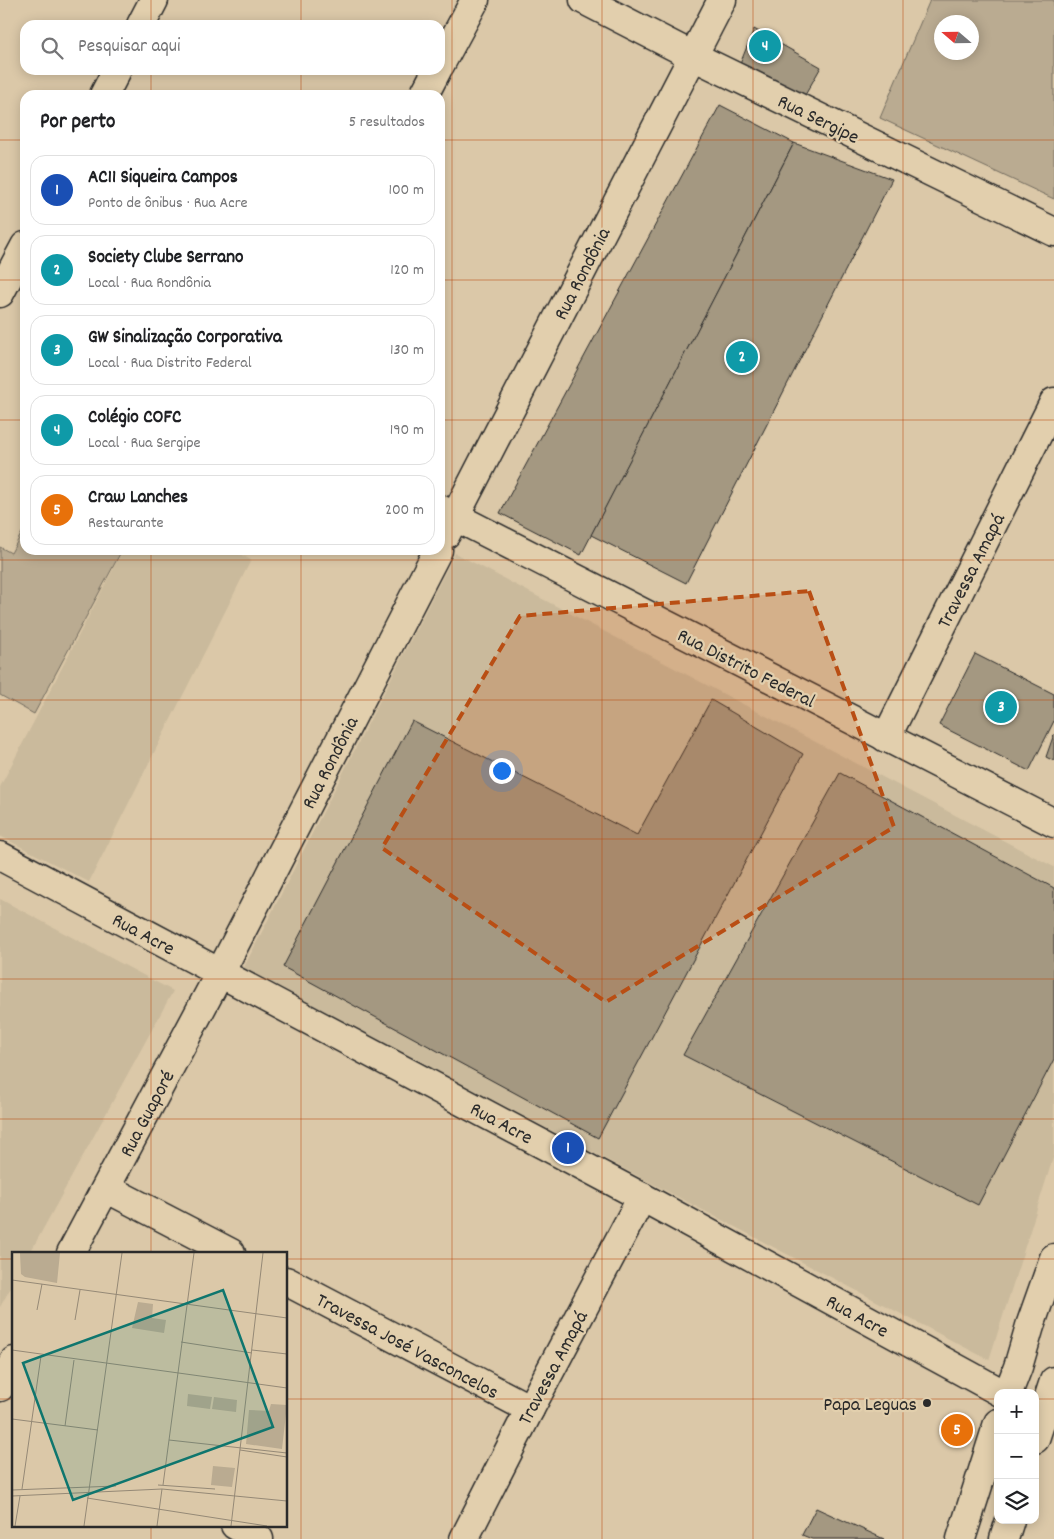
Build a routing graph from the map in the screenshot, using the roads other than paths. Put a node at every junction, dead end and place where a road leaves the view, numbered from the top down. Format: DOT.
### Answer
graph roads {
  1 [pos="154,0"];
  2 [pos="475,0"];
  3 [pos="584,0"];
  4 [pos="722,0"];
  5 [pos="144,20"];
  6 [pos="445,56"];
  7 [pos="693,56"];
  8 [pos="114,75"];
  9 [pos="434,75"];
  10 [pos="107,90"];
  11 [pos="427,90"];
  12 [pos="1054,232"];
  13 [pos="20,258"];
  14 [pos="8,287"];
  15 [pos="1054,402"];
  16 [pos="448,513"];
  17 [pos="445,525"];
  18 [pos="435,555"];
  19 [pos="886,738"];
  20 [pos="1054,823"];
  21 [pos="0,856"];
  22 [pos="220,974"];
  23 [pos="106,1188"];
  24 [pos="642,1196"];
  25 [pos="72,1252"];
  26 [pos="229,1252"];
  27 [pos="1054,1258"];
  28 [pos="288,1283"];
  29 [pos="12,1365"];
  30 [pos="1054,1381"];
  31 [pos="0,1387"];
  32 [pos="995,1389"];
  33 [pos="1010,1389"];
  34 [pos="0,1396"];
  35 [pos="12,1403"];
  36 [pos="530,1409"];
  37 [pos="1042,1421"];
  38 [pos="994,1434"];
  39 [pos="1009,1524"];
  40 [pos="237,1526"];
  41 [pos="259,1539"];
  42 [pos="464,1539"];
  43 [pos="961,1539"];
  44 [pos="1004,1539"];
  1 -- 5 [label="street"];
  2 -- 6 [label="street"];
  3 -- 7 [label="street, Rua Sergipe"];
  4 -- 7 [label="street, Rua Rondônia"];
  7 -- 12 [label="street, Rua Sergipe"];
  7 -- 16 [label="street, Rua Rondônia"];
  8 -- 10 [label="street"];
  9 -- 11 [label="street"];
  13 -- 14 [label="street"];
  15 -- 19 [label="street, Travessa Amapá"];
  16 -- 17 [label="street, Rua Rondônia"];
  16 -- 19 [label="street, Rua Distrito Federal"];
  18 -- 22 [label="street, Rua Rondônia"];
  19 -- 20 [label="street, Rua Distrito Federal"];
  21 -- 22 [label="street, Rua Acre"];
  22 -- 23 [label="street, Rua Guaporé"];
  22 -- 24 [label="street, Rua Acre"];
  23 -- 25 [label="street, Rua Guaporé"];
  23 -- 26 [label="street"];
  24 -- 32 [label="street, Rua Acre"];
  24 -- 36 [label="street, Travessa Amapá"];
  27 -- 33 [label="street"];
  28 -- 36 [label="street, Travessa José Vasconcelos"];
  29 -- 31 [label="street"];
  30 -- 37 [label="street"];
  34 -- 35 [label="street"];
  36 -- 42 [label="street, Travessa Amapá"];
  38 -- 43 [label="street"];
  39 -- 44 [label="street"];
  40 -- 41 [label="street"];
}
